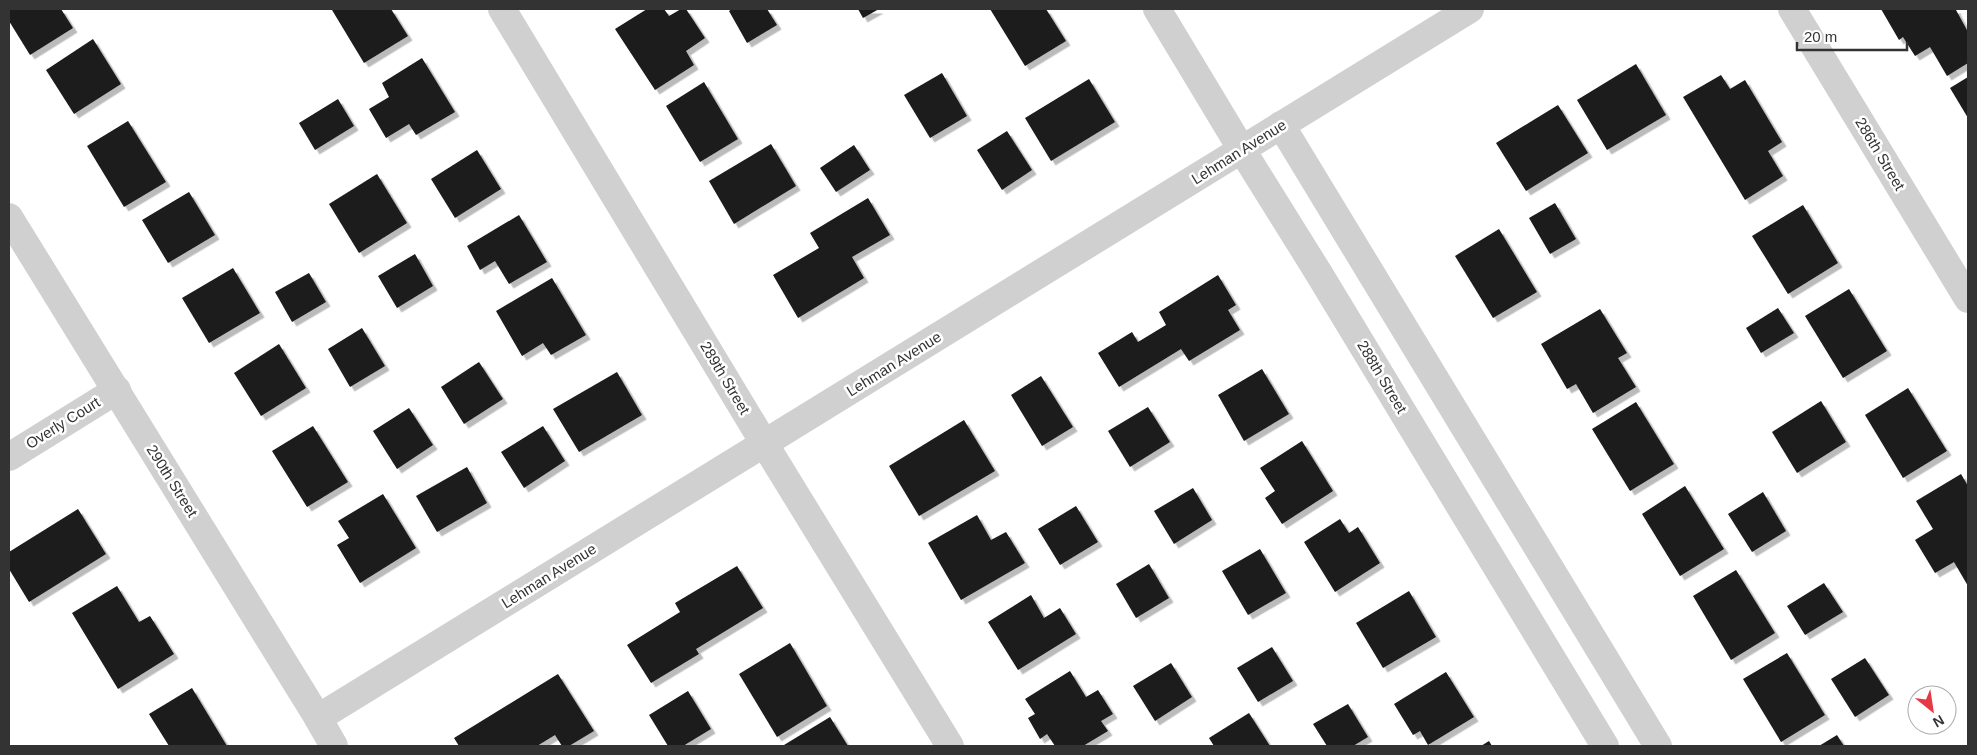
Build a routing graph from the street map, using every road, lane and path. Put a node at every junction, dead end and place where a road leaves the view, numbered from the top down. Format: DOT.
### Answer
graph roads {
  1 [pos="502,9"];
  2 [pos="1156,9"];
  3 [pos="1470,9"];
  4 [pos="1792,9"];
  5 [pos="1281,125"];
  6 [pos="1242,150"];
  7 [pos="9,217"];
  8 [pos="1968,300"];
  9 [pos="116,390"];
  10 [pos="764,443"];
  11 [pos="9,457"];
  12 [pos="318,718"];
  13 [pos="334,746"];
  14 [pos="950,746"];
  15 [pos="1605,746"];
  16 [pos="1658,746"];
  1 -- 10 [label="street, 289th Street"];
  2 -- 6 [label="street, 288th Street"];
  3 -- 5 [label="street, Lehman Avenue"];
  4 -- 8 [label="street, 286th Street"];
  5 -- 6 [label="street, Lehman Avenue"];
  5 -- 16 [label="street"];
  6 -- 10 [label="street, Lehman Avenue"];
  6 -- 15 [label="street, 288th Street"];
  7 -- 9 [label="street, 290th Street"];
  9 -- 11 [label="street, Overly Court"];
  9 -- 12 [label="street, 290th Street"];
  10 -- 12 [label="street, Lehman Avenue"];
  10 -- 14 [label="street, 289th Street"];
  12 -- 13 [label="street, 290th Street"];
}
